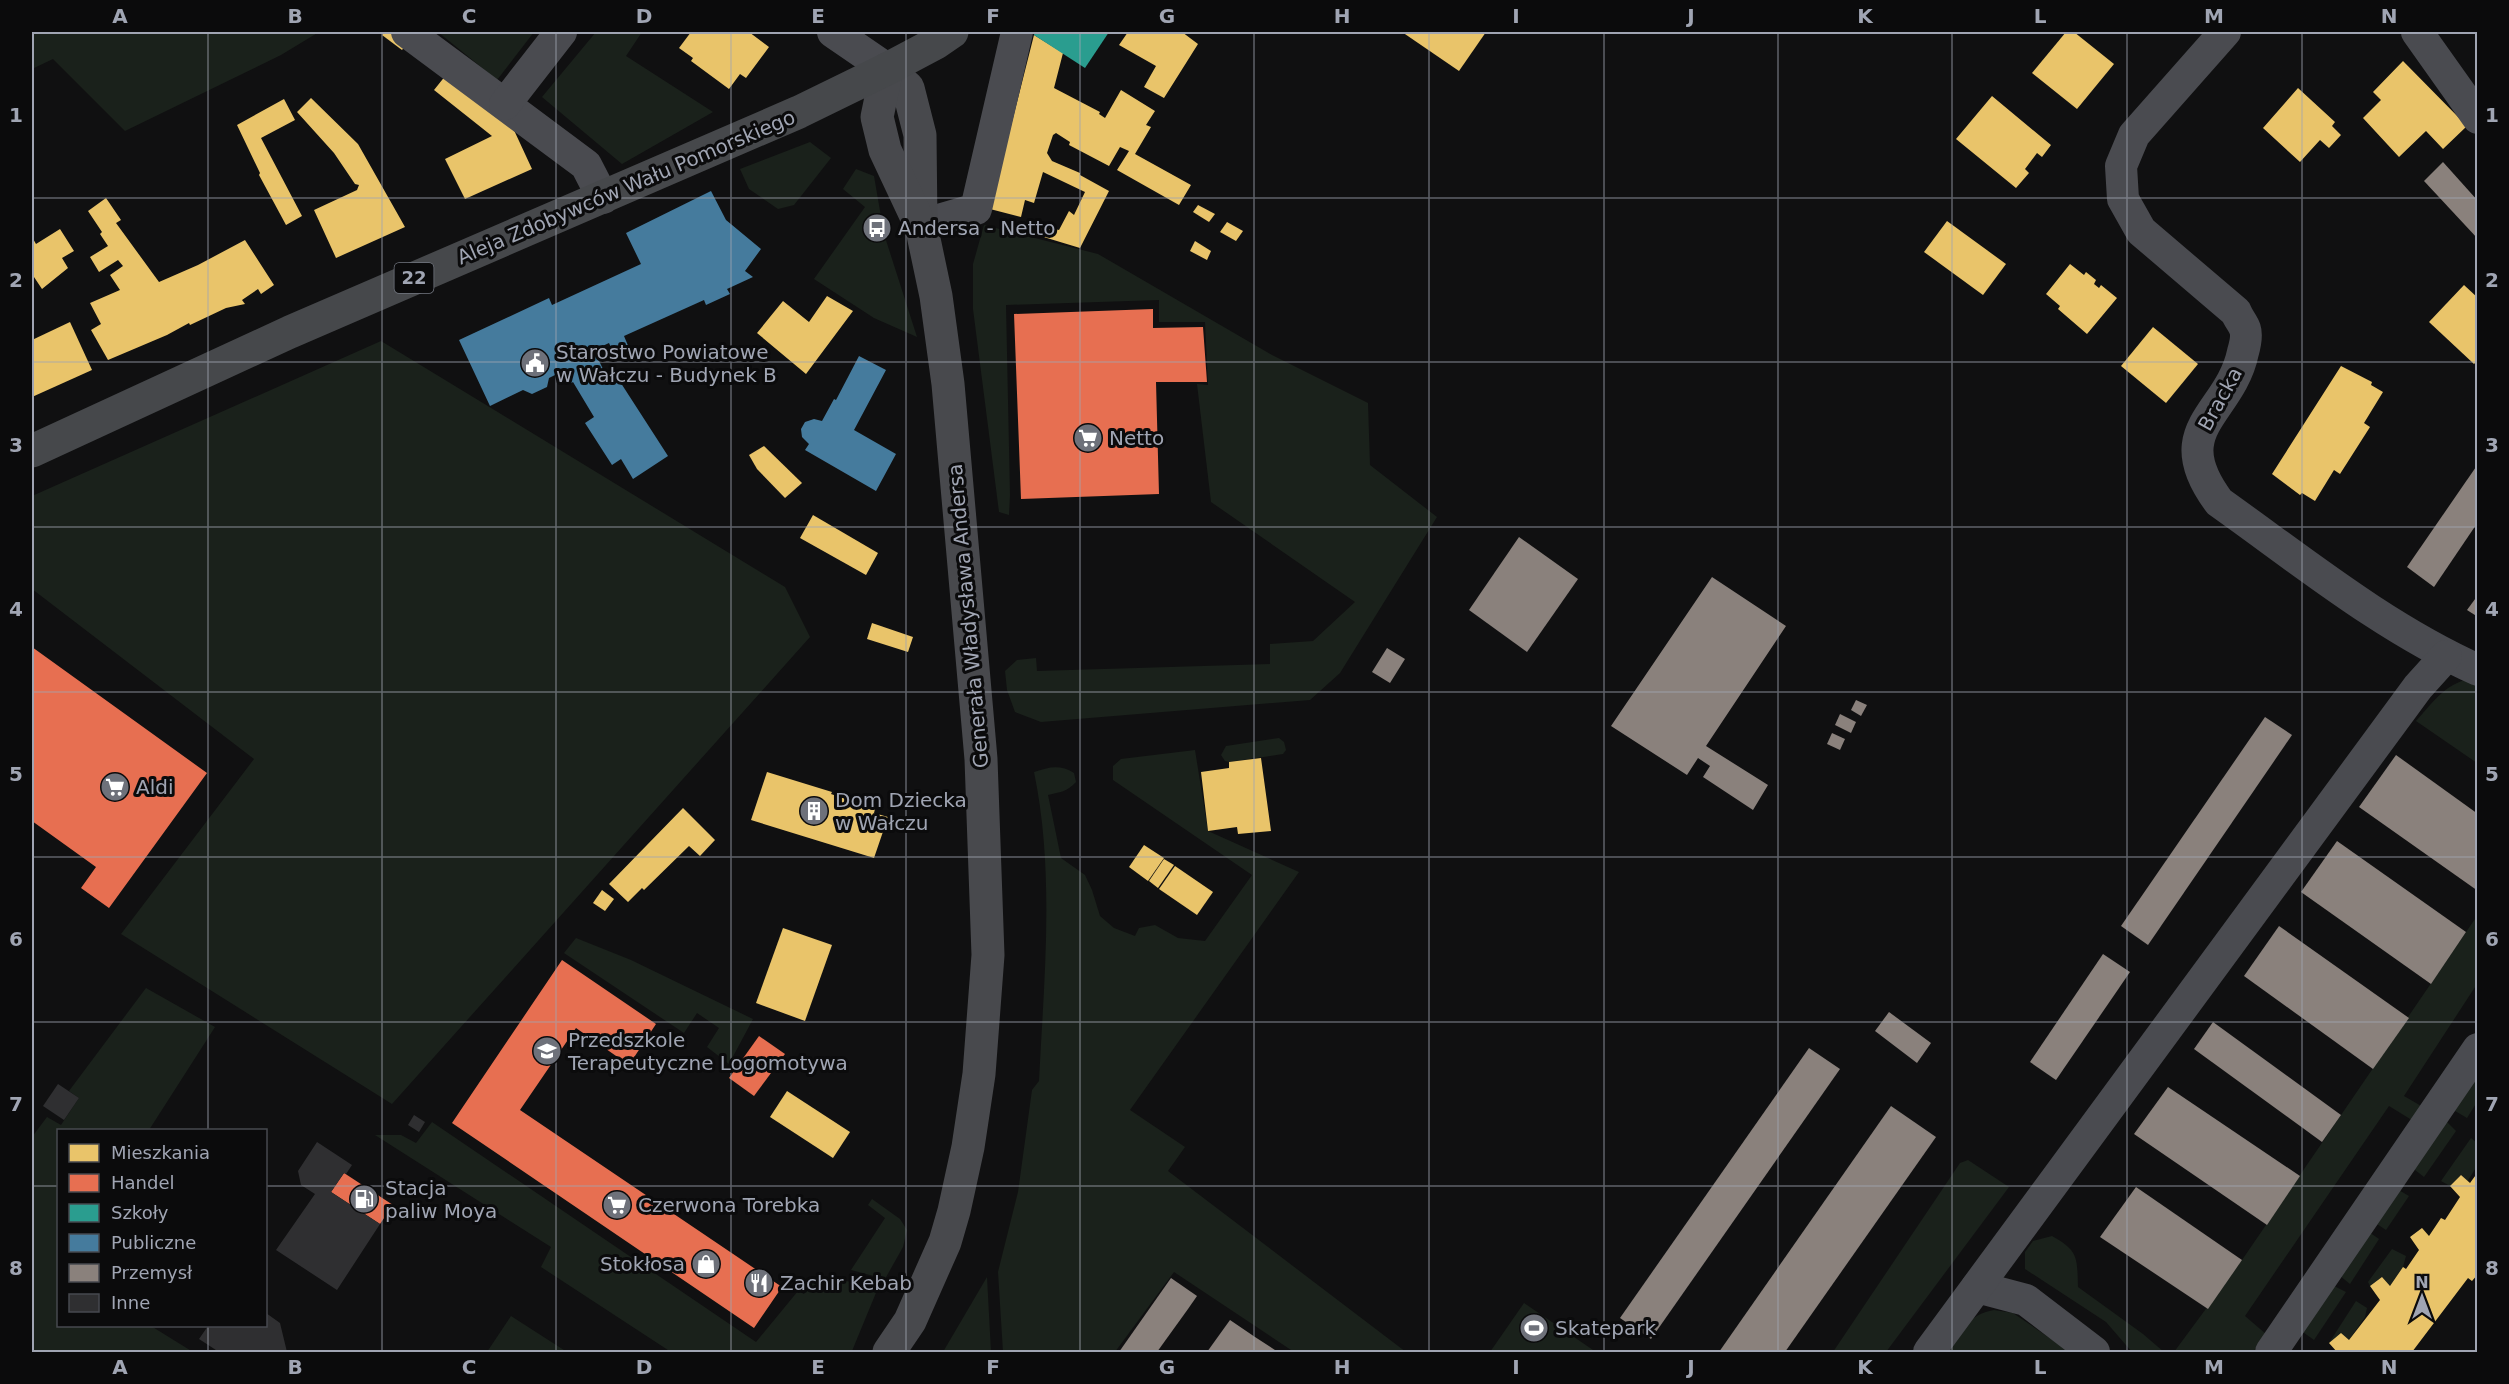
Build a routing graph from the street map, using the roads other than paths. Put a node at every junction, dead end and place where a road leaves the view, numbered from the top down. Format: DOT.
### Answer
graph roads {
  1 [pos="407,32"];
  2 [pos="561,32"];
  3 [pos="833,32"];
  4 [pos="952,32"];
  5 [pos="1017,32"];
  6 [pos="2225,32"];
  7 [pos="2417,32"];
  8 [pos="886,69"];
  9 [pos="505,104"];
  10 [pos="2478,118"];
  11 [pos="603,198"];
  12 [pos="921,225"];
  13 [pos="32,451"];
  14 [pos="2446,656"];
  15 [pos="2478,670"];
  16 [pos="2478,1049"];
  17 [pos="1977,1287"];
  18 [pos="889,1353"];
  19 [pos="1929,1353"];
  20 [pos="2094,1353"];
  21 [pos="2271,1353"];
  1 -- 9 [label="street"];
  2 -- 9 [label="street"];
  3 -- 8 [label="street"];
  4 -- 8 [label="main road, Aleja Zdobywców Wału Pomorskiego / 22"];
  5 -- 12 [label="street"];
  6 -- 14 [label="street, Bracka"];
  7 -- 10 [label="street"];
  8 -- 11 [label="main road, Aleja Zdobywców Wału Pomorskiego / 22"];
  8 -- 12 [label="main road, Generała Władysława Andersa"];
  9 -- 11 [label="street"];
  11 -- 13 [label="main road, Aleja Zdobywców Wału Pomorskiego / 22"];
  12 -- 18 [label="main road, Generała Władysława Andersa"];
  14 -- 15 [label="street, Bracka"];
  14 -- 17 [label="street"];
  16 -- 21 [label="street"];
  17 -- 19 [label="street"];
  17 -- 20 [label="street"];
}
